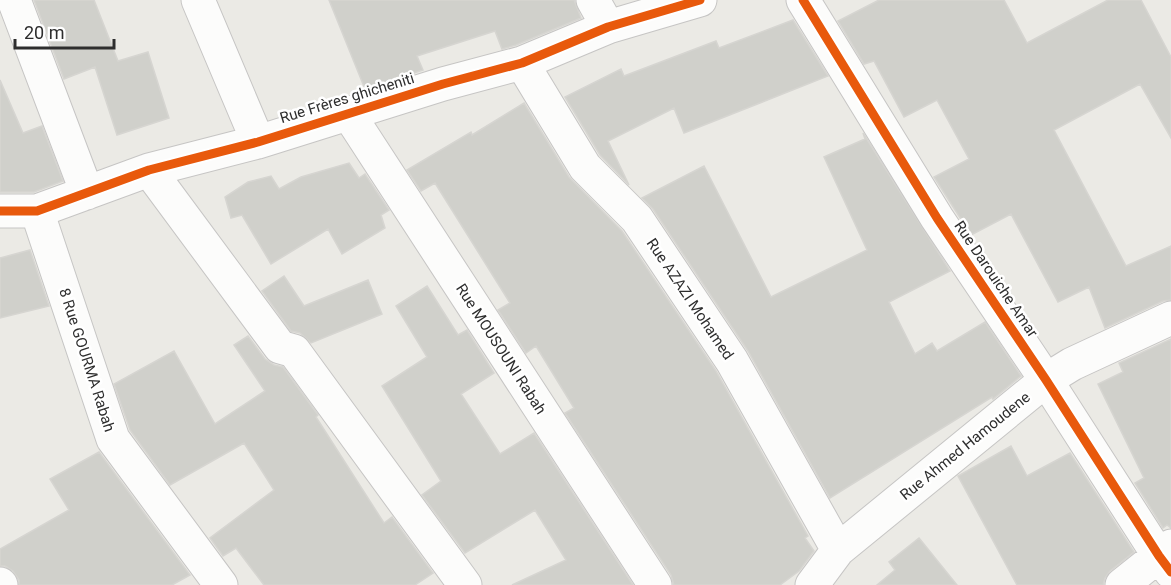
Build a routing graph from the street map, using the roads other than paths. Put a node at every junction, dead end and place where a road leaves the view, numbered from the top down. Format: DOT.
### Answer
graph roads {
  1 [pos="14,0"];
  2 [pos="198,0"];
  3 [pos="700,0"];
  4 [pos="803,0"];
  5 [pos="600,13"];
  6 [pos="522,63"];
  7 [pos="348,113"];
  8 [pos="258,142"];
  9 [pos="149,170"];
  10 [pos="87,193"];
  11 [pos="0,211"];
  12 [pos="37,211"];
  13 [pos="1171,318"];
  14 [pos="1046,380"];
  15 [pos="838,550"];
  16 [pos="1167,558"];
  17 [pos="221,585"];
  18 [pos="465,585"];
  19 [pos="655,585"];
  20 [pos="812,585"];
  21 [pos="1122,585"];
  1 -- 10 [label="street"];
  2 -- 8 [label="street"];
  3 -- 5 [label="street, Rue Frères ghicheniti"];
  4 -- 14 [label="street, Rue Darouiche Amar"];
  5 -- 6 [label="street, Rue Frères ghicheniti"];
  6 -- 7 [label="street, Rue Frères ghicheniti"];
  6 -- 15 [label="street, Rue AZAZI Mohamed"];
  7 -- 8 [label="street, Rue Frères ghicheniti"];
  7 -- 19 [label="street, Rue MOUSOUNI Rabah"];
  8 -- 9 [label="street, Rue Frères ghicheniti"];
  9 -- 10 [label="street, Rue Frères ghicheniti"];
  9 -- 18 [label="street"];
  10 -- 12 [label="street, Rue Frères ghicheniti"];
  11 -- 12 [label="street, Rue Frères ghicheniti"];
  12 -- 17 [label="street, 8 Rue GOURMA Rabah"];
  13 -- 14 [label="street, Rue Ahmed Hamoudene"];
  14 -- 15 [label="street, Rue Ahmed Hamoudene"];
  14 -- 16 [label="street, Rue Darouiche Amar"];
  15 -- 20 [label="street, Rue Ahmed Hamoudene"];
  16 -- 21 [label="street"];
}
